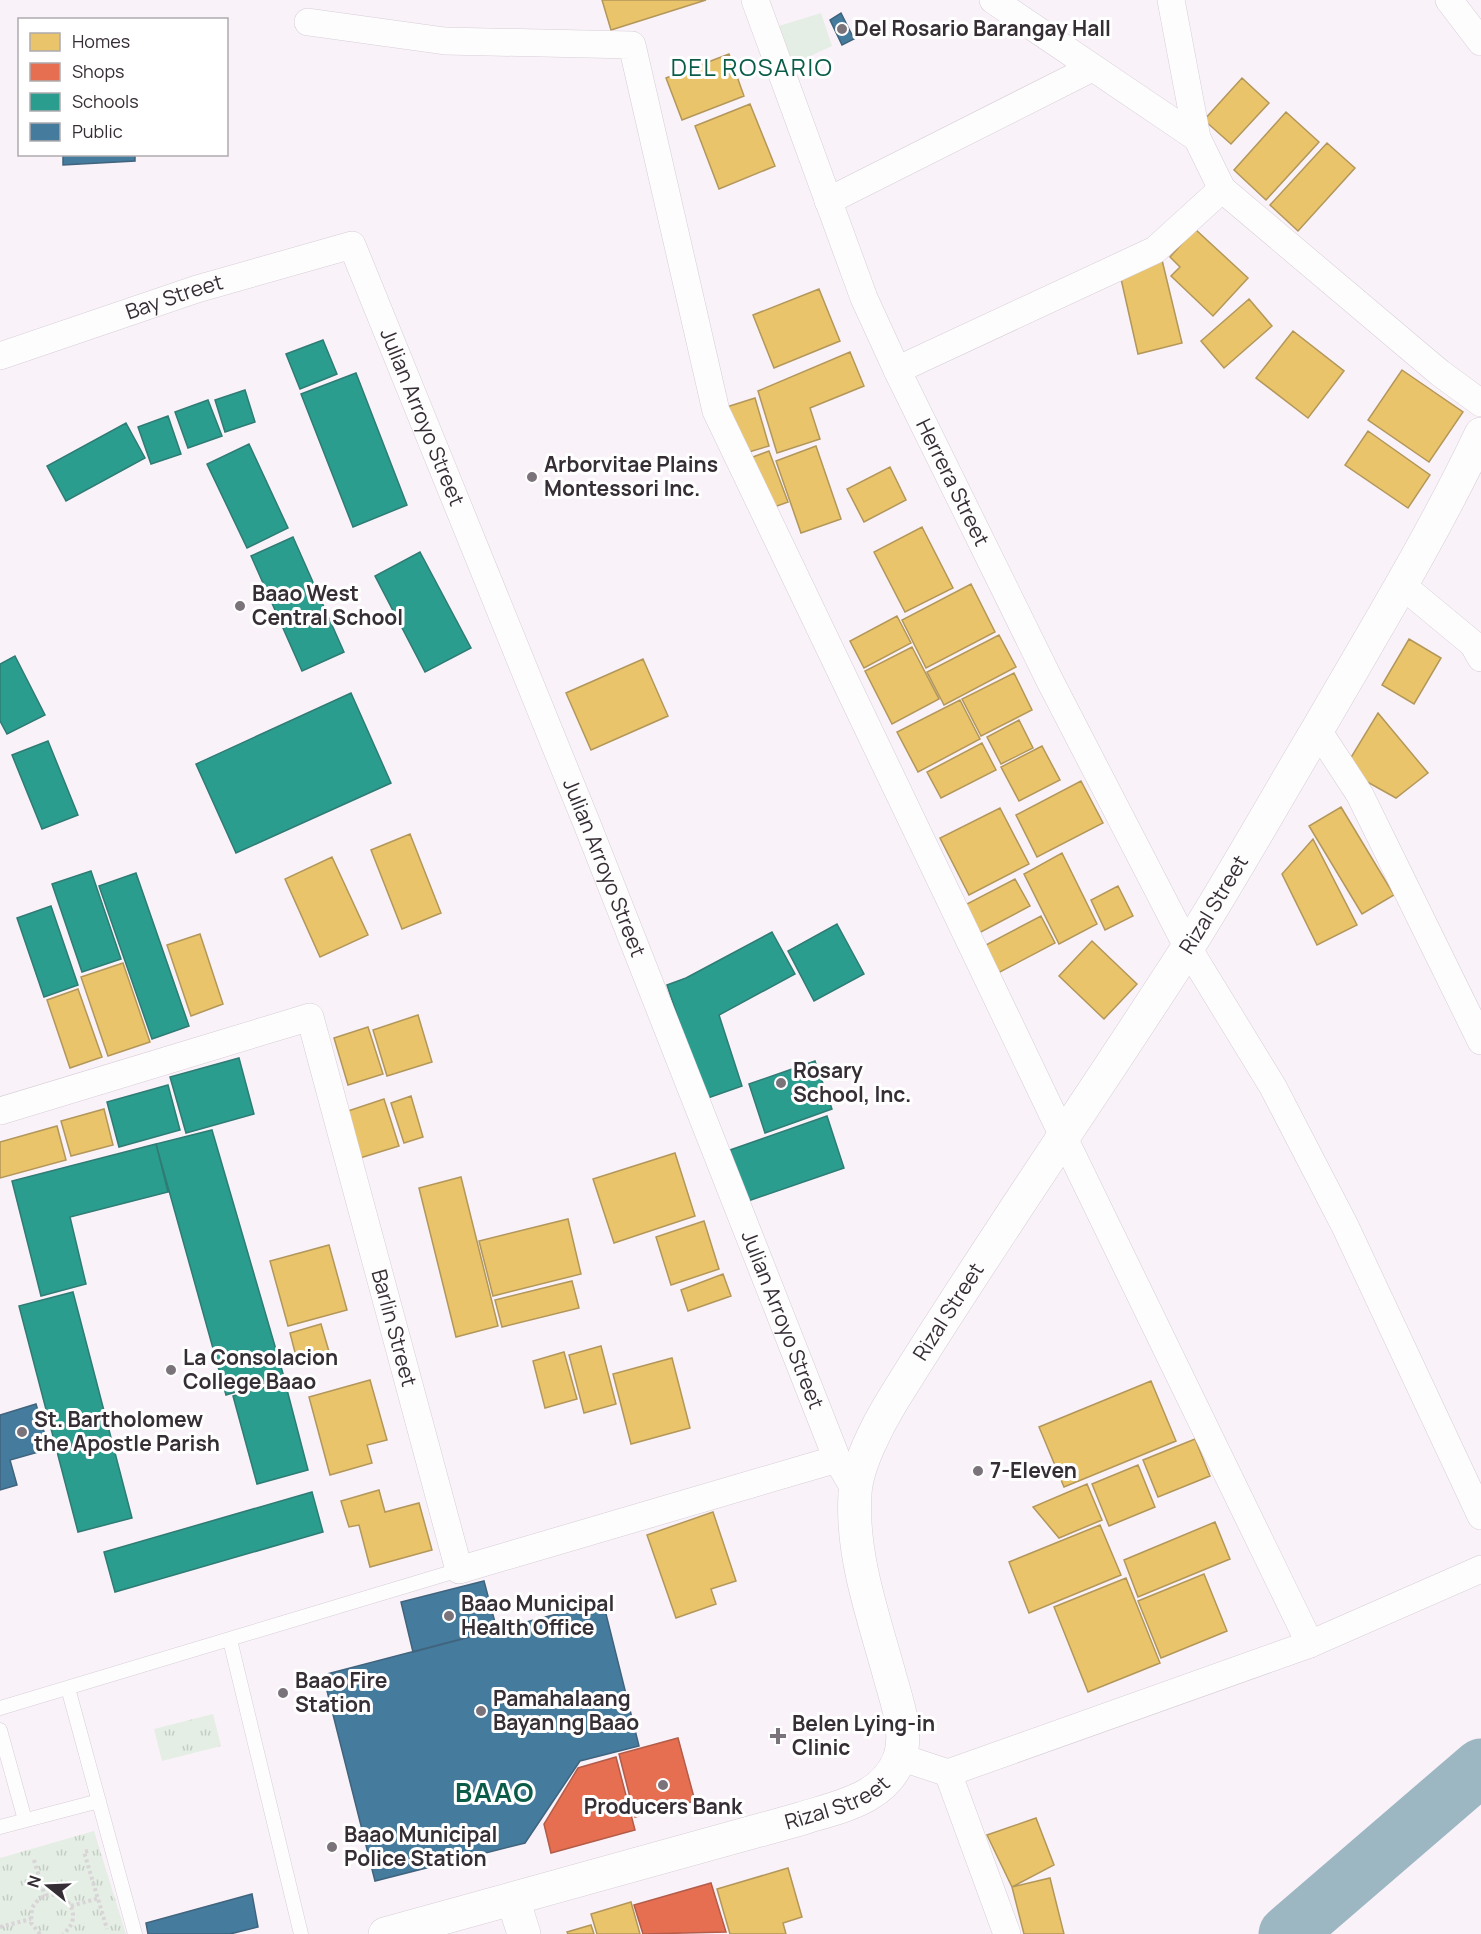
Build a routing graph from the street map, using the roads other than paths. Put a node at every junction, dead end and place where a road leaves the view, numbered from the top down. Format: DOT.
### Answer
graph roads {
  1 [pos="755,0"];
  2 [pos="993,0"];
  3 [pos="1171,0"];
  4 [pos="1449,0"];
  5 [pos="308,22"];
  6 [pos="1481,42"];
  7 [pos="1092,68"];
  8 [pos="1197,138"];
  9 [pos="1222,189"];
  10 [pos="828,201"];
  11 [pos="352,245"];
  12 [pos="5,354"];
  13 [pos="897,370"];
  14 [pos="1481,403"];
  15 [pos="1481,434"];
  16 [pos="1403,586"];
  17 [pos="1481,658"];
  18 [pos="1317,729"];
  19 [pos="1188,948"];
  20 [pos="1481,1041"];
  21 [pos="0,1112"];
  22 [pos="1064,1138"];
  23 [pos="837,1459"];
  24 [pos="855,1490"];
  25 [pos="1481,1516"];
  26 [pos="1481,1569"];
  27 [pos="459,1570"];
  28 [pos="230,1640"];
  29 [pos="1310,1644"];
  30 [pos="68,1688"];
  31 [pos="0,1708"];
  32 [pos="0,1730"];
  33 [pos="900,1757"];
  34 [pos="948,1773"];
  35 [pos="99,1801"];
  36 [pos="25,1820"];
  37 [pos="0,1827"];
  38 [pos="513,1899"];
  39 [pos="135,1934"];
  40 [pos="301,1934"];
  41 [pos="385,1934"];
  42 [pos="524,1934"];
  43 [pos="1007,1934"];
  1 -- 10 [label="street, Herrera Street"];
  2 -- 7 [label="street"];
  3 -- 8 [label="street"];
  4 -- 6 [label="street"];
  5 -- 22 [label="street"];
  7 -- 8 [label="street"];
  7 -- 10 [label="street"];
  8 -- 9 [label="street"];
  9 -- 13 [label="street"];
  9 -- 14 [label="street"];
  10 -- 13 [label="street, Herrera Street"];
  11 -- 12 [label="street, Bay Street"];
  11 -- 23 [label="street, Julian Arroyo Street"];
  13 -- 19 [label="street, Herrera Street"];
  15 -- 16 [label="main road, Rizal Street"];
  16 -- 17 [label="street"];
  16 -- 18 [label="main road, Rizal Street"];
  18 -- 19 [label="main road, Rizal Street"];
  18 -- 20 [label="street"];
  19 -- 22 [label="main road, Rizal Street"];
  19 -- 25 [label="street, Herrera Street"];
  21 -- 27 [label="street, Barlin Street"];
  22 -- 24 [label="main road, Rizal Street"];
  22 -- 29 [label="street"];
  23 -- 24 [label="street, Julian Arroyo Street"];
  23 -- 27 [label="street"];
  24 -- 33 [label="main road, Rizal Street"];
  26 -- 29 [label="street"];
  27 -- 28 [label="lane"];
  28 -- 30 [label="lane"];
  28 -- 40 [label="lane"];
  29 -- 34 [label="street"];
  30 -- 31 [label="lane"];
  30 -- 35 [label="lane"];
  32 -- 36 [label="lane"];
  33 -- 34 [label="street"];
  33 -- 38 [label="main road, Rizal Street"];
  34 -- 43 [label="street"];
  35 -- 36 [label="lane"];
  35 -- 39 [label="lane"];
  36 -- 37 [label="lane"];
  38 -- 41 [label="main road, Rizal Street"];
  38 -- 42 [label="main road"];
}
